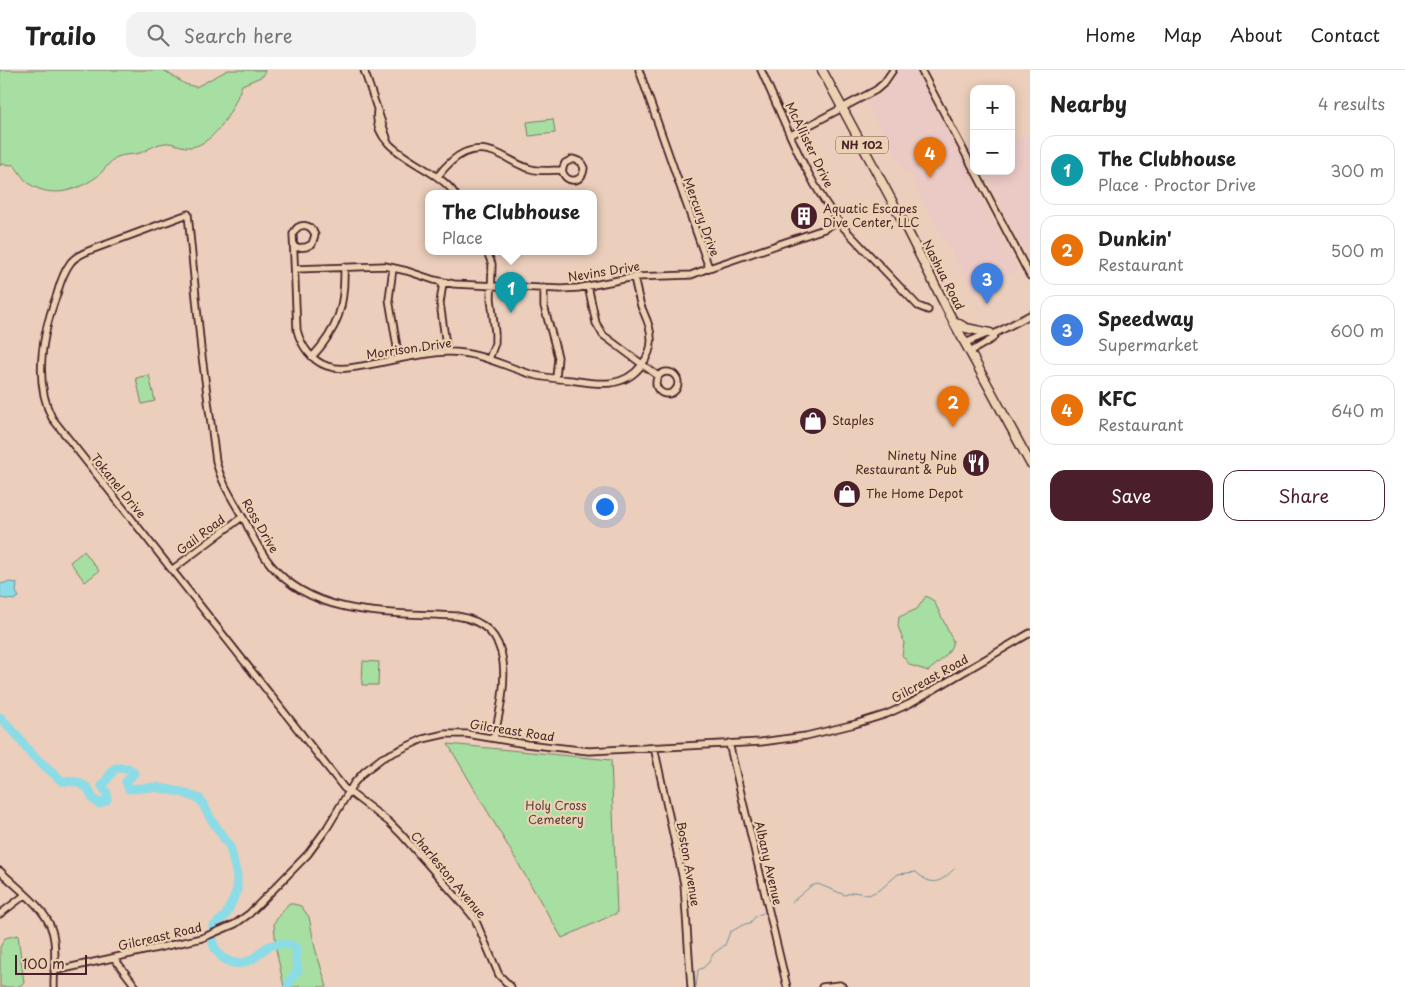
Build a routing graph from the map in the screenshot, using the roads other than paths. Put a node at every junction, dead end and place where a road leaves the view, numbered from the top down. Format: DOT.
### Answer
graph roads {
  1 [pos="639,70"];
  2 [pos="761,70"];
  3 [pos="822,70"];
  4 [pos="893,70"];
  5 [pos="920,70"];
  6 [pos="367,71"];
  7 [pos="842,108"];
  8 [pos="791,135"];
  9 [pos="970,163"];
  10 [pos="562,170"];
  11 [pos="977,175"];
  12 [pos="438,176"];
  13 [pos="451,190"];
  14 [pos="188,214"];
  15 [pos="838,221"];
  16 [pos="294,248"];
  17 [pos="488,255"];
  18 [pos="344,267"];
  19 [pos="393,268"];
  20 [pos="709,268"];
  21 [pos="295,269"];
  22 [pos="1030,276"];
  23 [pos="634,277"];
  24 [pos="443,283"];
  25 [pos="491,286"];
  26 [pos="588,286"];
  27 [pos="544,288"];
  28 [pos="928,310"];
  29 [pos="1030,315"];
  30 [pos="953,320"];
  31 [pos="993,333"];
  32 [pos="965,343"];
  33 [pos="447,352"];
  34 [pos="970,352"];
  35 [pos="312,357"];
  36 [pos="399,359"];
  37 [pos="489,359"];
  38 [pos="642,364"];
  39 [pos="658,376"];
  40 [pos="556,378"];
  41 [pos="1030,463"];
  42 [pos="242,516"];
  43 [pos="172,569"];
  44 [pos="1030,634"];
  45 [pos="494,738"];
  46 [pos="729,743"];
  47 [pos="654,747"];
  48 [pos="348,792"];
  49 [pos="0,871"];
  50 [pos="25,895"];
  51 [pos="0,914"];
  52 [pos="114,958"];
  53 [pos="54,971"];
  54 [pos="54,987"];
  55 [pos="136,987"];
  56 [pos="511,987"];
  57 [pos="691,987"];
  58 [pos="787,987"];
  59 [pos="822,987"];
  60 [pos="843,987"];
  1 -- 20 [label="street, Mercury Drive"];
  2 -- 8 [label="street, McAllister Drive"];
  3 -- 7 [label="main road, Nashua Road / NH 102"];
  4 -- 7 [label="street"];
  5 -- 9 [label="street"];
  6 -- 12 [label="street"];
  7 -- 8 [label="street"];
  7 -- 30 [label="main road, Nashua Road / NH 102"];
  8 -- 15 [label="street, McAllister Drive"];
  10 -- 12 [label="street"];
  11 -- 22 [label="street"];
  12 -- 13 [label="street"];
  14 -- 42 [label="street, Ross Drive"];
  14 -- 43 [label="street, Tokanel Drive"];
  15 -- 20 [label="street, Mercury Drive"];
  15 -- 28 [label="street, McAllister Drive"];
  16 -- 16 [label="street"];
  16 -- 21 [label="street"];
  17 -- 25 [label="street"];
  18 -- 19 [label="street, Nevins Drive"];
  18 -- 21 [label="street, Nevins Drive"];
  18 -- 35 [label="street"];
  19 -- 24 [label="street, Nevins Drive"];
  19 -- 36 [label="street"];
  20 -- 23 [label="street, Nevins Drive"];
  21 -- 35 [label="street"];
  23 -- 26 [label="street, Nevins Drive"];
  23 -- 38 [label="street, Morrison Drive"];
  24 -- 25 [label="street, Nevins Drive"];
  24 -- 33 [label="street"];
  25 -- 27 [label="street, Nevins Drive"];
  25 -- 37 [label="street"];
  26 -- 27 [label="street, Nevins Drive"];
  26 -- 38 [label="street"];
  27 -- 40 [label="street"];
  29 -- 31 [label="street"];
  30 -- 31 [label="main road"];
  30 -- 32 [label="main road, Nashua Road / NH 102"];
  31 -- 32 [label="street"];
  31 -- 34 [label="street"];
  32 -- 34 [label="main road, Nashua Road / NH 102"];
  33 -- 36 [label="street, Morrison Drive"];
  33 -- 37 [label="street, Morrison Drive"];
  34 -- 41 [label="main road, Nashua Road / NH 102"];
  35 -- 36 [label="street, Morrison Drive"];
  37 -- 40 [label="street, Morrison Drive"];
  38 -- 39 [label="street"];
  38 -- 40 [label="street, Morrison Drive"];
  42 -- 43 [label="street, Gail Road"];
  42 -- 45 [label="street, Ross Drive"];
  43 -- 48 [label="street, Tokanel Drive"];
  44 -- 46 [label="street, Gilcreast Road"];
  45 -- 47 [label="street, Gilcreast Road"];
  45 -- 48 [label="street, Gilcreast Road"];
  46 -- 47 [label="street, Gilcreast Road"];
  46 -- 58 [label="street, Albany Avenue"];
  47 -- 57 [label="street, Boston Avenue"];
  48 -- 52 [label="street, Gilcreast Road"];
  48 -- 56 [label="street, Charleston Avenue"];
  49 -- 50 [label="street"];
  50 -- 51 [label="street"];
  50 -- 53 [label="street"];
  52 -- 53 [label="street, Gilcreast Road"];
  52 -- 55 [label="street"];
  53 -- 54 [label="street"];
  59 -- 60 [label="street"];
}
